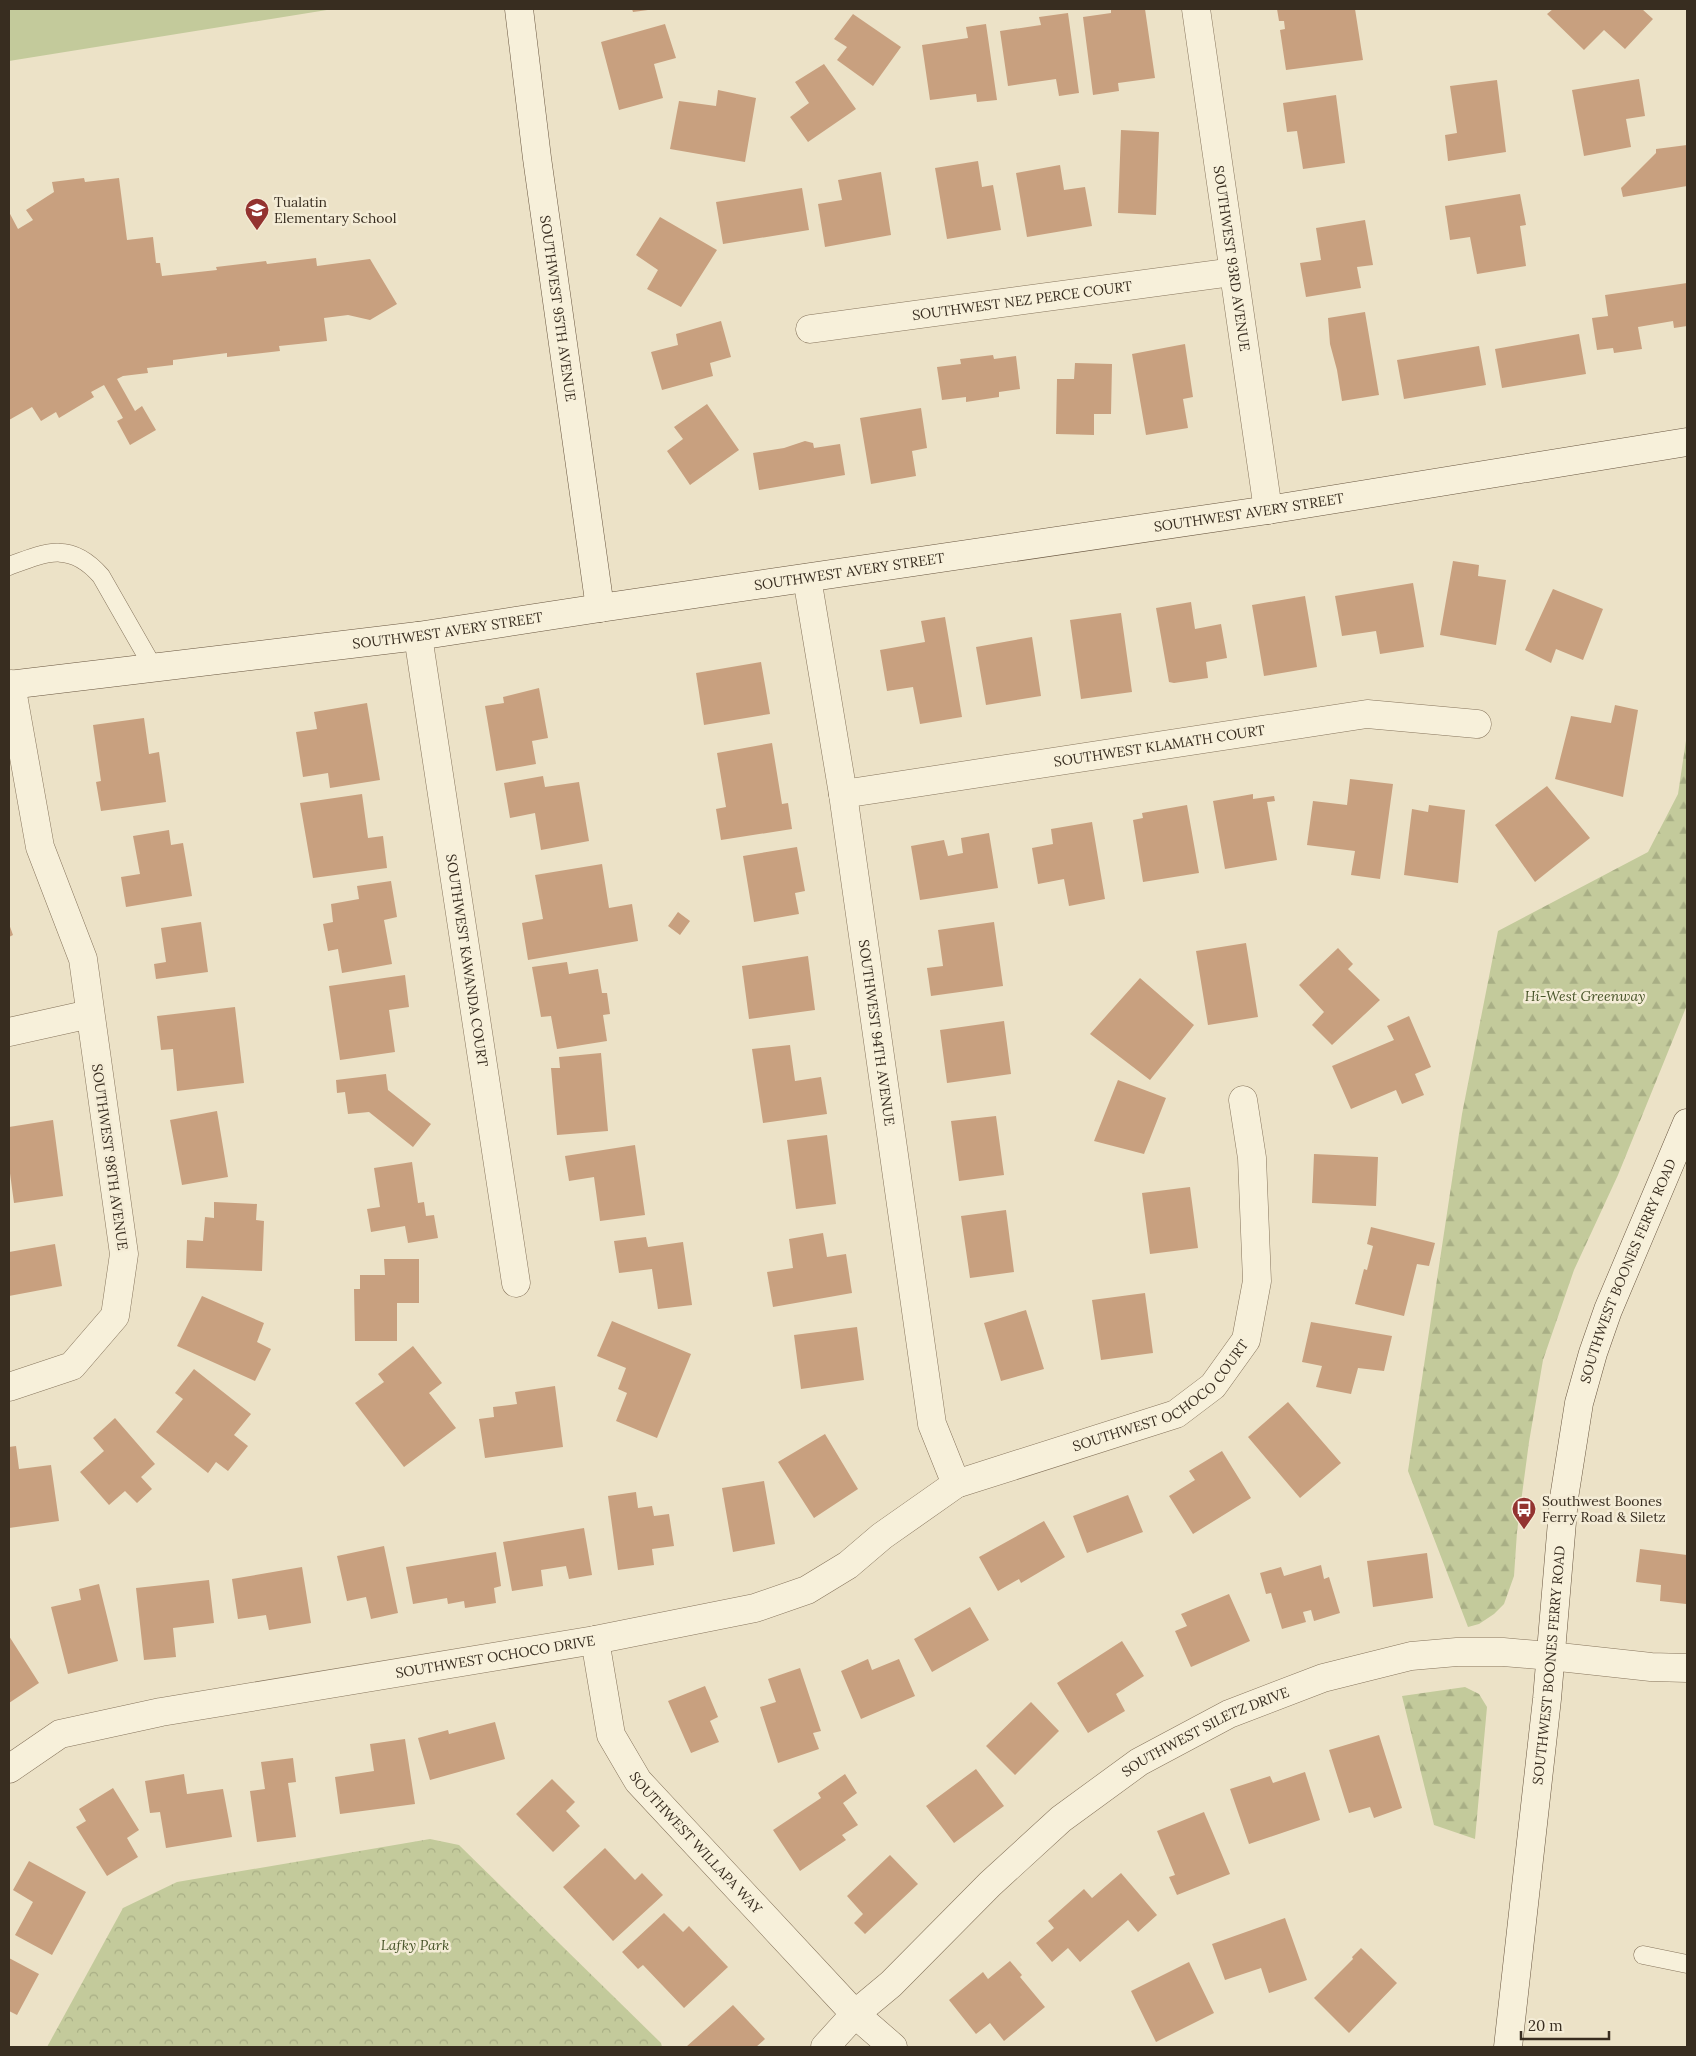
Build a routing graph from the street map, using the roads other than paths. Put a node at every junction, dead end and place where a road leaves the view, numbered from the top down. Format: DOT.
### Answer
graph roads {
  1 [pos="519,9"];
  2 [pos="1196,9"];
  3 [pos="1233,272"];
  4 [pos="810,328"];
  5 [pos="1687,442"];
  6 [pos="1268,510"];
  7 [pos="9,566"];
  8 [pos="808,578"];
  9 [pos="600,608"];
  10 [pos="418,636"];
  11 [pos="153,667"];
  12 [pos="10,685"];
  13 [pos="1478,724"];
  14 [pos="843,794"];
  15 [pos="90,1014"];
  16 [pos="9,1032"];
  17 [pos="1243,1100"];
  18 [pos="1687,1123"];
  19 [pos="516,1283"];
  20 [pos="9,1387"];
  21 [pos="956,1484"];
  22 [pos="595,1640"];
  23 [pos="1550,1656"];
  24 [pos="1687,1668"];
  25 [pos="9,1769"];
  26 [pos="1643,1955"];
  27 [pos="1687,1964"];
  28 [pos="855,2014"];
  29 [pos="826,2047"];
  30 [pos="893,2047"];
  31 [pos="1508,2047"];
  1 -- 9 [label="street, SOUTHWEST 95TH AVENUE"];
  2 -- 3 [label="street, SOUTHWEST 93RD AVENUE"];
  3 -- 4 [label="street, SOUTHWEST NEZ PERCE COURT"];
  3 -- 6 [label="street, SOUTHWEST 93RD AVENUE"];
  5 -- 6 [label="street, SOUTHWEST AVERY STREET"];
  6 -- 8 [label="street, SOUTHWEST AVERY STREET"];
  7 -- 11 [label="lane"];
  8 -- 9 [label="street, SOUTHWEST AVERY STREET"];
  8 -- 14 [label="street, SOUTHWEST 94TH AVENUE"];
  9 -- 10 [label="street, SOUTHWEST AVERY STREET"];
  10 -- 11 [label="street, SOUTHWEST AVERY STREET"];
  10 -- 19 [label="street, SOUTHWEST KAWANDA COURT"];
  11 -- 12 [label="street, SOUTHWEST AVERY STREET"];
  12 -- 15 [label="street, SOUTHWEST 98TH AVENUE"];
  13 -- 14 [label="street, SOUTHWEST KLAMATH COURT"];
  14 -- 21 [label="street, SOUTHWEST 94TH AVENUE"];
  15 -- 16 [label="street"];
  15 -- 20 [label="street, SOUTHWEST 98TH AVENUE"];
  17 -- 21 [label="street, SOUTHWEST OCHOCO COURT"];
  18 -- 23 [label="street, SOUTHWEST BOONES FERRY ROAD"];
  21 -- 22 [label="street, SOUTHWEST OCHOCO DRIVE"];
  22 -- 25 [label="street, SOUTHWEST OCHOCO DRIVE"];
  22 -- 28 [label="street, SOUTHWEST WILLAPA WAY"];
  23 -- 24 [label="street, SOUTHWEST SILETZ DRIVE"];
  23 -- 28 [label="street, SOUTHWEST SILETZ DRIVE"];
  23 -- 31 [label="street, SOUTHWEST BOONES FERRY ROAD"];
  26 -- 27 [label="lane"];
  28 -- 29 [label="street, SOUTHWEST SILETZ DRIVE"];
  28 -- 30 [label="street, SOUTHWEST WILLAPA WAY"];
}
